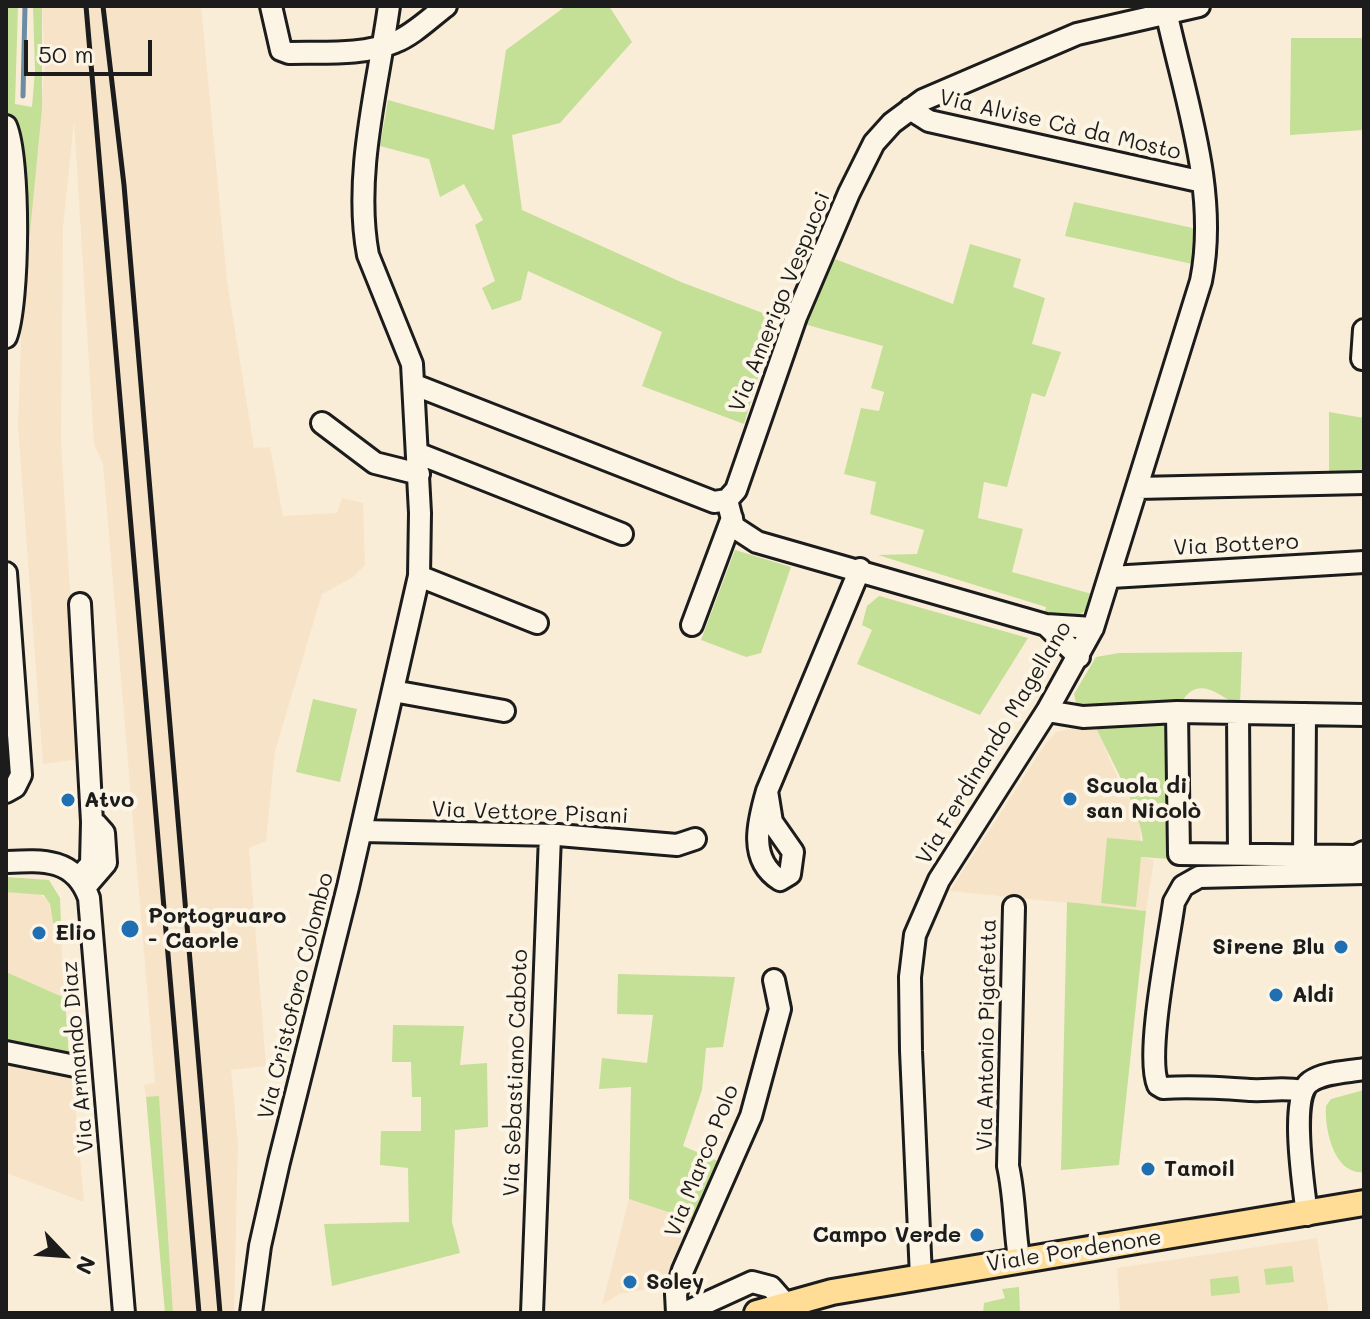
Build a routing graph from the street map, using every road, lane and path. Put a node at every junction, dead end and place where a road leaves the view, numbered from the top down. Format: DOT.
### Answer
graph roads {
  1 [pos="271,6"];
  2 [pos="389,6"];
  3 [pos="446,6"];
  4 [pos="1199,6"];
  5 [pos="1166,11"];
  6 [pos="384,46"];
  7 [pos="910,109"];
  8 [pos="6,126"];
  9 [pos="1203,182"];
  10 [pos="1364,330"];
  11 [pos="6,337"];
  12 [pos="1362,359"];
  13 [pos="415,385"];
  14 [pos="322,423"];
  15 [pos="418,464"];
  16 [pos="1364,483"];
  17 [pos="1137,488"];
  18 [pos="729,509"];
  19 [pos="622,534"];
  20 [pos="1364,562"];
  21 [pos="860,569"];
  22 [pos="6,573"];
  23 [pos="419,576"];
  24 [pos="1111,577"];
  25 [pos="80,604"];
  26 [pos="537,623"];
  27 [pos="692,625"];
  28 [pos="1046,625"];
  29 [pos="1093,628"];
  30 [pos="1079,657"];
  31 [pos="393,691"];
  32 [pos="504,711"];
  33 [pos="1047,711"];
  34 [pos="1177,712"];
  35 [pos="1238,713"];
  36 [pos="1305,714"];
  37 [pos="1364,715"];
  38 [pos="12,751"];
  39 [pos="767,791"];
  40 [pos="6,792"];
  41 [pos="361,831"];
  42 [pos="550,835"];
  43 [pos="695,839"];
  44 [pos="1364,852"];
  45 [pos="1239,854"];
  46 [pos="1304,856"];
  47 [pos="6,862"];
  48 [pos="1364,873"];
  49 [pos="82,882"];
  50 [pos="1014,907"];
  51 [pos="774,980"];
  52 [pos="6,1052"];
  53 [pos="75,1066"];
  54 [pos="1364,1069"];
  55 [pos="1301,1091"];
  56 [pos="1364,1203"];
  57 [pos="1307,1215"];
  58 [pos="1019,1258"];
  59 [pos="921,1277"];
  60 [pos="772,1309"];
  61 [pos="124,1313"];
  62 [pos="251,1313"];
  63 [pos="532,1313"];
  64 [pos="677,1313"];
  65 [pos="684,1313"];
  1 -- 6 [label="street"];
  2 -- 6 [label="street, Via Cristoforo Colombo"];
  3 -- 6 [label="street"];
  4 -- 5 [label="street, Via Amerigo Vespucci"];
  5 -- 7 [label="street, Via Amerigo Vespucci"];
  5 -- 9 [label="street, Via Ferdinando Magellano"];
  6 -- 13 [label="street, Via Cristoforo Colombo"];
  7 -- 9 [label="street, Via Alvise Cà da Mosto"];
  7 -- 18 [label="street, Via Amerigo Vespucci"];
  8 -- 11 [label="street"];
  9 -- 17 [label="street, Via Ferdinando Magellano"];
  10 -- 12 [label="street"];
  13 -- 15 [label="street, Via Cristoforo Colombo"];
  13 -- 18 [label="street"];
  14 -- 15 [label="street"];
  15 -- 19 [label="street"];
  15 -- 23 [label="street, Via Cristoforo Colombo"];
  16 -- 17 [label="street"];
  17 -- 24 [label="street, Via Ferdinando Magellano"];
  18 -- 21 [label="street"];
  18 -- 27 [label="street, Via Amerigo Vespucci"];
  20 -- 24 [label="street, Via Bottero"];
  21 -- 28 [label="street"];
  21 -- 39 [label="street"];
  22 -- 38 [label="street"];
  23 -- 26 [label="street"];
  23 -- 31 [label="street, Via Cristoforo Colombo"];
  24 -- 29 [label="street, Via Ferdinando Magellano"];
  25 -- 49 [label="street"];
  28 -- 29 [label="street"];
  28 -- 30 [label="street"];
  29 -- 30 [label="street, Via Ferdinando Magellano"];
  30 -- 33 [label="street, Via Ferdinando Magellano"];
  31 -- 32 [label="street"];
  31 -- 41 [label="street, Via Cristoforo Colombo"];
  33 -- 34 [label="street"];
  33 -- 59 [label="street, Via Ferdinando Magellano"];
  34 -- 35 [label="street"];
  34 -- 45 [label="street"];
  35 -- 36 [label="street"];
  35 -- 45 [label="street"];
  36 -- 37 [label="street"];
  36 -- 46 [label="street"];
  38 -- 40 [label="street"];
  41 -- 42 [label="street, Via Vettore Pisani"];
  41 -- 62 [label="street, Via Cristoforo Colombo"];
  42 -- 43 [label="street, Via Vettore Pisani"];
  42 -- 63 [label="street, Via Sebastiano Caboto"];
  44 -- 46 [label="street"];
  45 -- 46 [label="street"];
  47 -- 49 [label="street"];
  48 -- 55 [label="street"];
  49 -- 61 [label="street, Via Armando Diaz"];
  50 -- 58 [label="street, Via Antonio Pigafetta"];
  51 -- 64 [label="street, Via Marco Polo"];
  52 -- 53 [label="street"];
  54 -- 55 [label="street"];
  55 -- 57 [label="street"];
  56 -- 57 [label="main road, Viale Pordenone"];
  57 -- 58 [label="main road, Viale Pordenone"];
  58 -- 59 [label="main road, Viale Pordenone"];
  59 -- 60 [label="main road, Viale Pordenone"];
  60 -- 65 [label="street, Viale Pordenone"];
}
